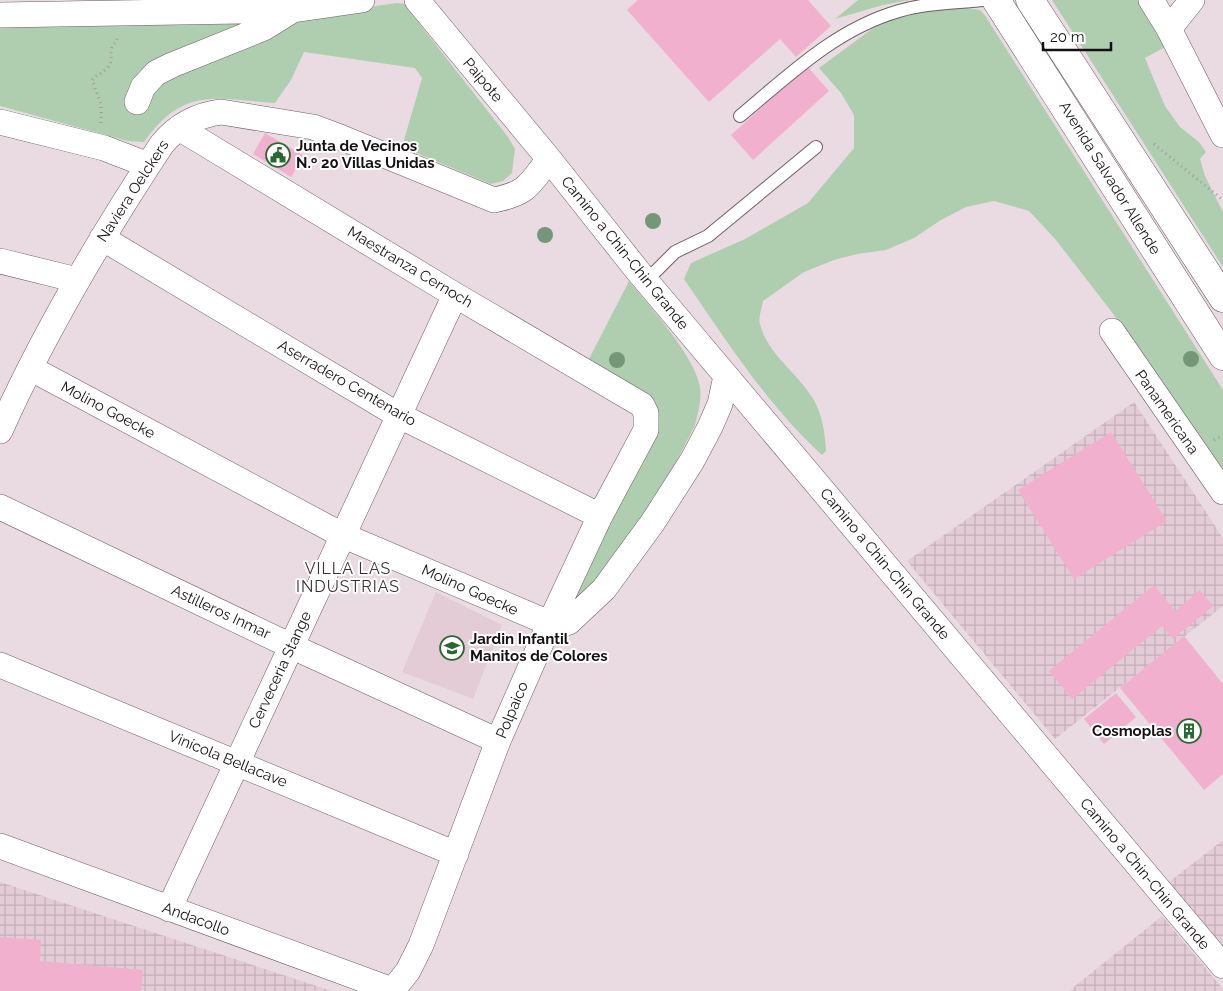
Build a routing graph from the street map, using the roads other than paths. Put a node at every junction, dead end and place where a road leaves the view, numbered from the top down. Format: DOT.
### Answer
graph roads {
  1 [pos="362,0"];
  2 [pos="417,0"];
  3 [pos="982,0"];
  4 [pos="996,0"];
  5 [pos="1030,0"];
  6 [pos="1152,0"];
  7 [pos="1192,0"];
  8 [pos="293,10"];
  9 [pos="0,15"];
  10 [pos="1169,29"];
  11 [pos="137,102"];
  12 [pos="740,116"];
  13 [pos="0,122"];
  14 [pos="179,128"];
  15 [pos="1223,134"];
  16 [pos="816,147"];
  17 [pos="550,159"];
  18 [pos="148,165"];
  19 [pos="102,238"];
  20 [pos="0,261"];
  21 [pos="77,280"];
  22 [pos="646,281"];
  23 [pos="455,295"];
  24 [pos="1223,298"];
  25 [pos="1112,331"];
  26 [pos="1223,356"];
  27 [pos="30,368"];
  28 [pos="726,376"];
  29 [pos="7,399"];
  30 [pos="642,405"];
  31 [pos="398,415"];
  32 [pos="0,431"];
  33 [pos="1223,492"];
  34 [pos="0,507"];
  35 [pos="600,516"];
  36 [pos="342,535"];
  37 [pos="549,624"];
  38 [pos="292,646"];
  39 [pos="0,665"];
  40 [pos="498,741"];
  41 [pos="236,763"];
  42 [pos="0,846"];
  43 [pos="456,854"];
  44 [pos="169,910"];
  45 [pos="1223,966"];
  46 [pos="392,990"];
  1 -- 8 [label="street"];
  2 -- 17 [label="street, Paipote"];
  3 -- 12 [label="lane"];
  4 -- 26 [label="highway, Avenida Salvador Allende"];
  5 -- 24 [label="highway, Avenida Salvador Allende"];
  6 -- 10 [label="street"];
  7 -- 10 [label="street"];
  8 -- 9 [label="street"];
  8 -- 11 [label="street"];
  10 -- 15 [label="street"];
  13 -- 18 [label="street"];
  14 -- 17 [label="street, Naviera Oelckers"];
  14 -- 18 [label="street, Naviera Oelckers"];
  14 -- 23 [label="street, Maestranza Cernoch"];
  16 -- 22 [label="lane"];
  17 -- 22 [label="street, Camino a Chin-Chin Grande"];
  18 -- 19 [label="street, Naviera Oelckers"];
  19 -- 21 [label="street, Naviera Oelckers"];
  19 -- 31 [label="street, Aserradero Centenario"];
  20 -- 21 [label="street"];
  21 -- 27 [label="street, Naviera Oelckers"];
  22 -- 28 [label="street, Camino a Chin-Chin Grande"];
  23 -- 30 [label="street, Maestranza Cernoch"];
  23 -- 31 [label="street, Cerveceria Stange"];
  25 -- 33 [label="street, Panamericana"];
  27 -- 29 [label="street, Naviera Oelckers"];
  27 -- 36 [label="street, Molino Goecke"];
  28 -- 37 [label="street"];
  28 -- 45 [label="street, Camino a Chin-Chin Grande"];
  29 -- 32 [label="street, Naviera Oelckers"];
  30 -- 35 [label="street, Polpaico"];
  31 -- 35 [label="street, Aserradero Centenario"];
  31 -- 36 [label="street, Cerveceria Stange"];
  34 -- 38 [label="street, Astilleros Inmar"];
  35 -- 37 [label="street, Polpaico"];
  36 -- 37 [label="street, Molino Goecke"];
  36 -- 38 [label="street, Cerveceria Stange"];
  37 -- 40 [label="street, Polpaico"];
  38 -- 40 [label="street, Astilleros Inmar"];
  38 -- 41 [label="street, Cerveceria Stange"];
  39 -- 41 [label="street, Vinícola Bellacave"];
  40 -- 43 [label="street, Polpaico"];
  41 -- 43 [label="street, Vinícola Bellacave"];
  41 -- 44 [label="street, Cerveceria Stange"];
  42 -- 44 [label="street, Andacollo"];
  43 -- 46 [label="street, Polpaico"];
  44 -- 46 [label="street, Andacollo"];
}
